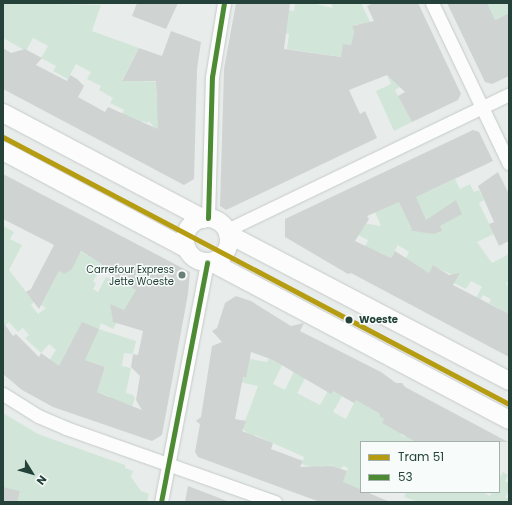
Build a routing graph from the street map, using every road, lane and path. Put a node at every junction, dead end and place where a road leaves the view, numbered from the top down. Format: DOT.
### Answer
graph roads {
  1 [pos="224,3"];
  2 [pos="432,3"];
  3 [pos="509,94"];
  4 [pos="482,107"];
  5 [pos="3,113"];
  6 [pos="3,151"];
  7 [pos="509,164"];
  8 [pos="206,218"];
  9 [pos="228,232"];
  10 [pos="187,249"];
  11 [pos="210,262"];
  12 [pos="509,381"];
  13 [pos="3,394"];
  14 [pos="509,420"];
  15 [pos="168,463"];
  16 [pos="161,502"];
  17 [pos="275,502"];
  1 -- 8 [label="street"];
  2 -- 4 [label="street"];
  3 -- 4 [label="street"];
  4 -- 7 [label="street"];
  4 -- 9 [label="street"];
  5 -- 8 [label="street"];
  6 -- 10 [label="street"];
  8 -- 9 [label="street"];
  8 -- 10 [label="street"];
  9 -- 11 [label="street"];
  9 -- 12 [label="street"];
  10 -- 11 [label="street"];
  11 -- 14 [label="street"];
  11 -- 15 [label="street"];
  13 -- 15 [label="street"];
  15 -- 16 [label="street"];
  15 -- 17 [label="street"];
}
